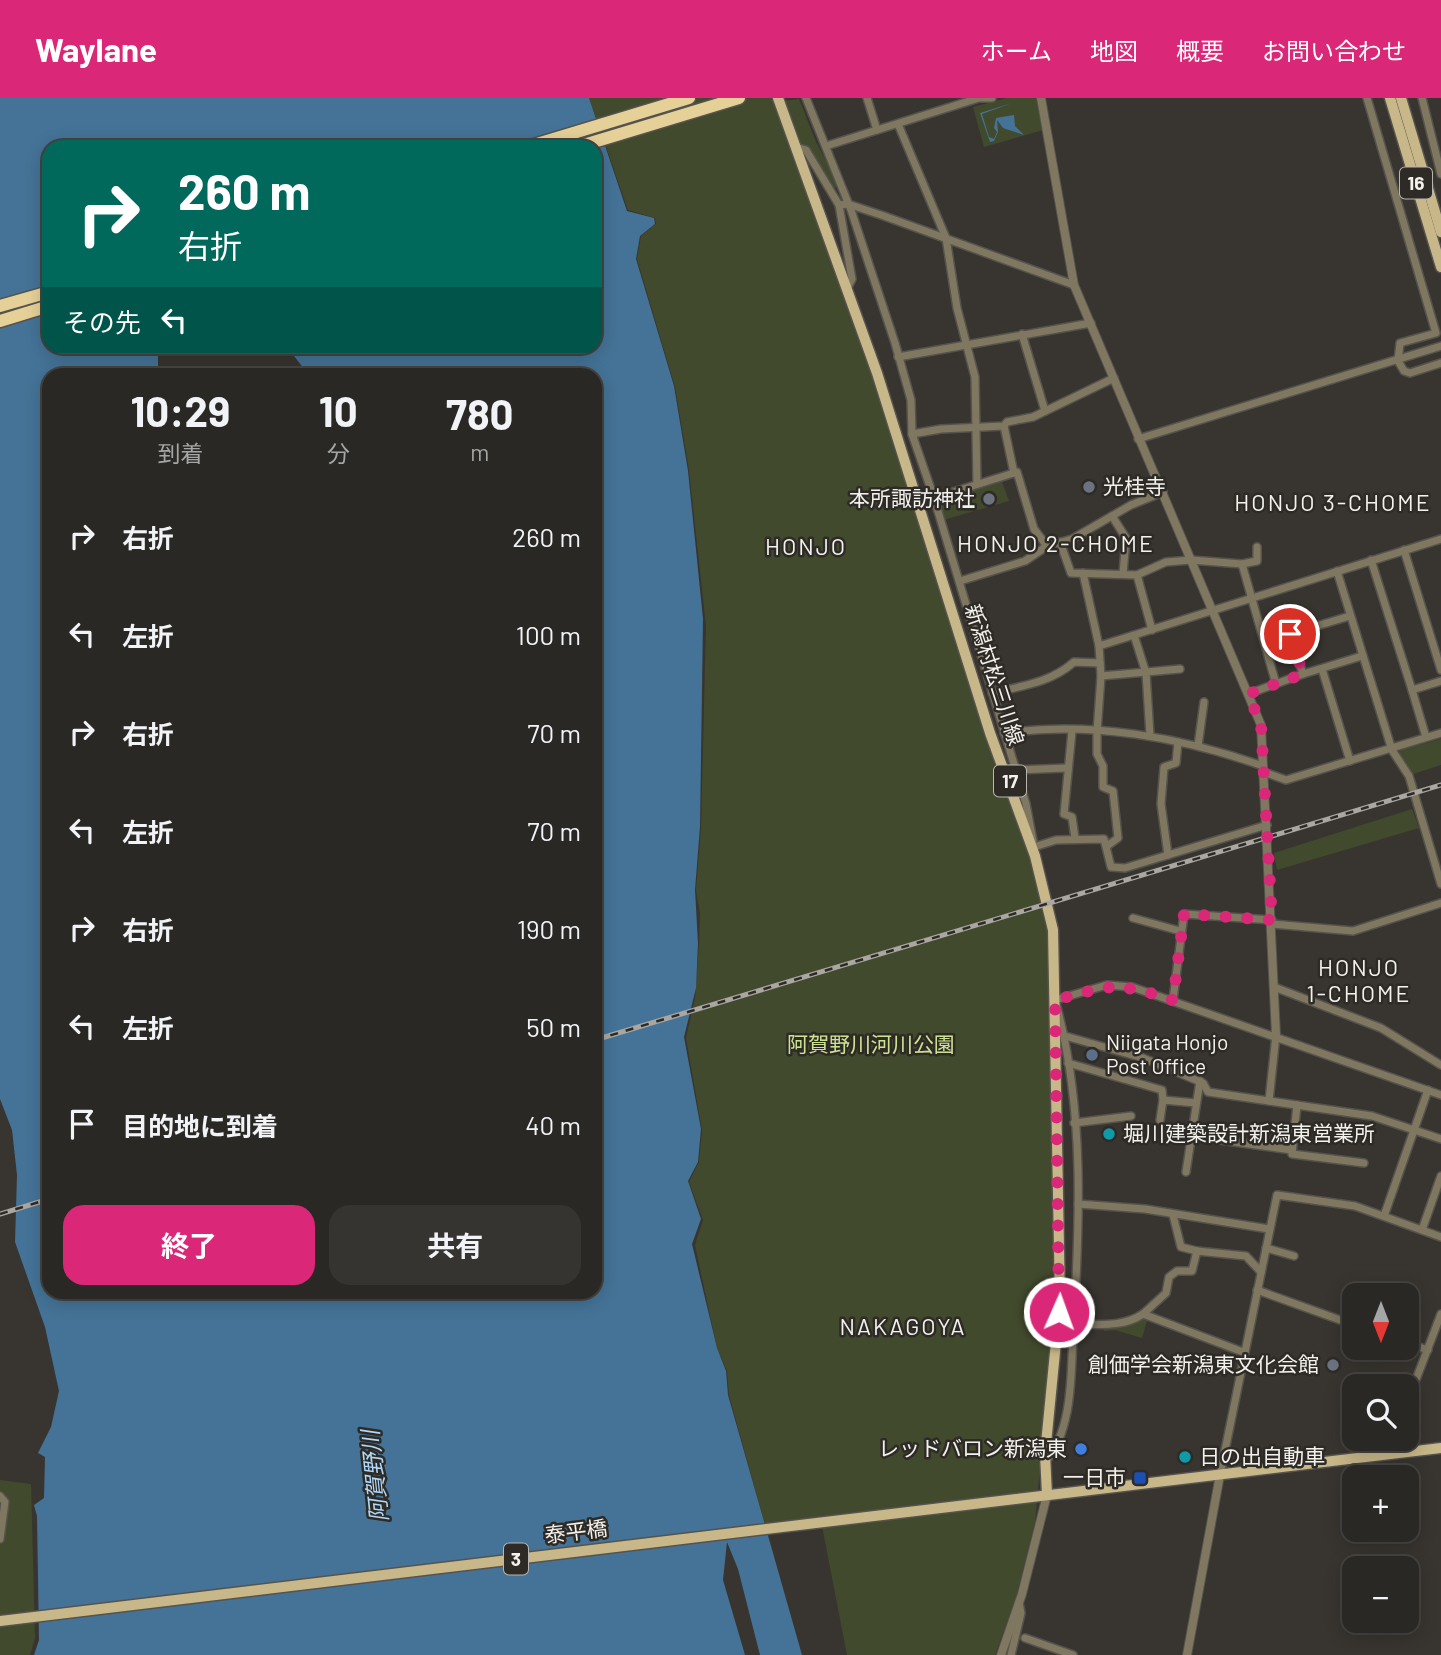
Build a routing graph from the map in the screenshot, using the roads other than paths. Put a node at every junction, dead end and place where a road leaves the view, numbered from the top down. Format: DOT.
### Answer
graph roads {
  1 [pos="689,98"];
  2 [pos="738,98"];
  3 [pos="778,98"];
  4 [pos="806,98"];
  5 [pos="867,98"];
  6 [pos="992,98"];
  7 [pos="1041,98"];
  8 [pos="1367,98"];
  9 [pos="1390,98"];
  10 [pos="1401,98"];
  11 [pos="1422,98"];
  12 [pos="898,124"];
  13 [pos="877,130"];
  14 [pos="550,140"];
  15 [pos="600,140"];
  16 [pos="826,146"];
  17 [pos="796,147"];
  18 [pos="1441,174"];
  19 [pos="848,204"];
  20 [pos="839,205"];
  21 [pos="1441,232"];
  22 [pos="946,238"];
  23 [pos="1441,267"];
  24 [pos="1074,285"];
  25 [pos="847,289"];
  26 [pos="42,294"];
  27 [pos="0,306"];
  28 [pos="42,308"];
  29 [pos="0,321"];
  30 [pos="1091,323"];
  31 [pos="1022,334"];
  32 [pos="968,346"];
  33 [pos="1441,346"];
  34 [pos="898,357"];
  35 [pos="1398,361"];
  36 [pos="1441,363"];
  37 [pos="1114,378"];
  38 [pos="1045,411"];
  39 [pos="1004,426"];
  40 [pos="978,428"];
  41 [pos="912,434"];
  42 [pos="1138,439"];
  43 [pos="1014,473"];
  44 [pos="978,484"];
  45 [pos="1163,492"];
  46 [pos="934,498"];
  47 [pos="1112,516"];
  48 [pos="1441,539"];
  49 [pos="1060,542"];
  50 [pos="1047,546"];
  51 [pos="1257,547"];
  52 [pos="1404,550"];
  53 [pos="1191,560"];
  54 [pos="1371,560"];
  55 [pos="1242,564"];
  56 [pos="1337,571"];
  57 [pos="1083,573"];
  58 [pos="1123,575"];
  59 [pos="1137,575"];
  60 [pos="960,582"];
  61 [pos="1252,596"];
  62 [pos="1212,608"];
  63 [pos="1350,616"];
  64 [pos="1152,630"];
  65 [pos="1134,635"];
  66 [pos="1099,646"];
  67 [pos="1362,656"];
  68 [pos="1100,663"];
  69 [pos="1180,669"];
  70 [pos="1322,669"];
  71 [pos="1441,670"];
  72 [pos="1146,673"];
  73 [pos="1303,674"];
  74 [pos="1101,677"];
  75 [pos="1441,681"];
  76 [pos="1276,684"];
  77 [pos="1412,690"];
  78 [pos="992,694"];
  79 [pos="1248,694"];
  80 [pos="1204,702"];
  81 [pos="1072,731"];
  82 [pos="1097,732"];
  83 [pos="1004,733"];
  84 [pos="1441,733"];
  85 [pos="1150,735"];
  86 [pos="1426,737"];
  87 [pos="1178,742"];
  88 [pos="1198,746"];
  89 [pos="1392,750"];
  90 [pos="1350,761"];
  91 [pos="1066,768"];
  92 [pos="1263,769"];
  93 [pos="1015,770"];
  94 [pos="1267,825"];
  95 [pos="1075,838"];
  96 [pos="1107,846"];
  97 [pos="1034,851"];
  98 [pos="1168,855"];
  99 [pos="1441,884"];
  100 [pos="1441,903"];
  101 [pos="1133,918"];
  102 [pos="1272,922"];
  103 [pos="1180,931"];
  104 [pos="1274,987"];
  105 [pos="1055,1000"];
  106 [pos="1173,1000"];
  107 [pos="1276,1035"];
  108 [pos="1065,1036"];
  109 [pos="1068,1063"];
  110 [pos="1441,1065"];
  111 [pos="1200,1082"];
  112 [pos="1428,1090"];
  113 [pos="1441,1095"];
  114 [pos="1163,1100"];
  115 [pos="1269,1101"];
  116 [pos="1196,1103"];
  117 [pos="1297,1105"];
  118 [pos="1131,1116"];
  119 [pos="1160,1120"];
  120 [pos="1074,1123"];
  121 [pos="1415,1130"];
  122 [pos="1191,1136"];
  123 [pos="1441,1139"];
  124 [pos="1292,1150"];
  125 [pos="1364,1163"];
  126 [pos="1186,1172"];
  127 [pos="1441,1176"];
  128 [pos="1079,1204"];
  129 [pos="1172,1215"];
  130 [pos="1384,1216"];
  131 [pos="1269,1229"];
  132 [pos="1422,1230"];
  133 [pos="1441,1237"];
  134 [pos="1266,1248"];
  135 [pos="1197,1251"];
  136 [pos="1294,1256"];
  137 [pos="1261,1272"];
  138 [pos="1257,1290"];
  139 [pos="1143,1314"];
  140 [pos="1441,1314"];
  141 [pos="1342,1321"];
  142 [pos="1074,1324"];
  143 [pos="1419,1347"];
  144 [pos="1428,1350"];
  145 [pos="1243,1352"];
  146 [pos="1418,1374"];
  147 [pos="1441,1448"];
  148 [pos="1388,1451"];
  149 [pos="1387,1454"];
  150 [pos="1045,1462"];
  151 [pos="1220,1475"];
  152 [pos="1047,1495"];
  153 [pos="0,1496"];
  154 [pos="0,1539"];
  155 [pos="1019,1603"];
  156 [pos="0,1620"];
  157 [pos="1025,1638"];
  158 [pos="1002,1655"];
  159 [pos="1011,1655"];
  160 [pos="1073,1655"];
  161 [pos="1186,1655"];
  1 -- 14 [label="highway"];
  2 -- 15 [label="highway"];
  3 -- 17 [label="main road, 新潟村松三川線 / 17"];
  4 -- 16 [label="street"];
  5 -- 13 [label="street"];
  6 -- 12 [label="street"];
  7 -- 24 [label="street"];
  8 -- 35 [label="street"];
  9 -- 23 [label="main road, 16"];
  10 -- 21 [label="main road, 16"];
  11 -- 18 [label="street"];
  12 -- 13 [label="street"];
  12 -- 22 [label="street"];
  13 -- 16 [label="street"];
  16 -- 19 [label="street"];
  17 -- 20 [label="street"];
  17 -- 25 [label="main road, 新潟村松三川線 / 17"];
  19 -- 20 [label="street"];
  19 -- 22 [label="street"];
  19 -- 34 [label="street"];
  20 -- 25 [label="street"];
  22 -- 24 [label="street"];
  22 -- 32 [label="street"];
  24 -- 30 [label="street"];
  25 -- 97 [label="main road, 新潟村松三川線 / 17"];
  26 -- 27 [label="highway"];
  28 -- 29 [label="highway"];
  30 -- 31 [label="street"];
  30 -- 37 [label="street"];
  31 -- 32 [label="street"];
  31 -- 38 [label="street"];
  32 -- 34 [label="street"];
  32 -- 40 [label="street"];
  33 -- 35 [label="street"];
  34 -- 41 [label="street"];
  35 -- 36 [label="street"];
  35 -- 42 [label="street"];
  37 -- 38 [label="street"];
  37 -- 42 [label="street"];
  38 -- 39 [label="street"];
  39 -- 40 [label="street"];
  39 -- 43 [label="street"];
  40 -- 41 [label="street"];
  40 -- 44 [label="street"];
  41 -- 46 [label="street"];
  42 -- 45 [label="street"];
  43 -- 44 [label="street"];
  43 -- 50 [label="street"];
  44 -- 46 [label="street"];
  45 -- 47 [label="street"];
  45 -- 53 [label="street"];
  46 -- 60 [label="street"];
  47 -- 49 [label="street"];
  47 -- 58 [label="street"];
  48 -- 52 [label="street"];
  49 -- 50 [label="street"];
  49 -- 57 [label="street"];
  50 -- 60 [label="street"];
  51 -- 55 [label="street"];
  52 -- 54 [label="street"];
  52 -- 71 [label="street"];
  53 -- 55 [label="street"];
  53 -- 59 [label="street"];
  53 -- 62 [label="street"];
  54 -- 56 [label="street"];
  54 -- 77 [label="street"];
  55 -- 61 [label="street"];
  56 -- 61 [label="street"];
  56 -- 63 [label="street"];
  57 -- 58 [label="street"];
  57 -- 66 [label="street"];
  58 -- 59 [label="street"];
  59 -- 64 [label="street"];
  60 -- 78 [label="street"];
  61 -- 62 [label="street"];
  61 -- 76 [label="street"];
  62 -- 64 [label="street"];
  62 -- 79 [label="street"];
  63 -- 67 [label="street"];
  63 -- 73 [label="street"];
  64 -- 65 [label="street"];
  65 -- 66 [label="street"];
  65 -- 72 [label="street"];
  66 -- 68 [label="street"];
  67 -- 70 [label="street"];
  67 -- 89 [label="street"];
  68 -- 74 [label="street"];
  68 -- 78 [label="street"];
  69 -- 72 [label="street"];
  70 -- 73 [label="street"];
  70 -- 90 [label="street"];
  72 -- 74 [label="street"];
  72 -- 85 [label="street"];
  73 -- 76 [label="street"];
  74 -- 82 [label="street"];
  75 -- 77 [label="street"];
  76 -- 79 [label="street"];
  77 -- 86 [label="street"];
  78 -- 83 [label="street"];
  79 -- 92 [label="street"];
  80 -- 88 [label="street"];
  81 -- 82 [label="street"];
  81 -- 83 [label="street"];
  81 -- 91 [label="street"];
  82 -- 85 [label="street"];
  82 -- 96 [label="street"];
  83 -- 93 [label="street"];
  84 -- 86 [label="street"];
  85 -- 87 [label="street"];
  86 -- 89 [label="street"];
  87 -- 88 [label="street"];
  87 -- 98 [label="street"];
  88 -- 92 [label="street"];
  89 -- 90 [label="street"];
  89 -- 99 [label="street"];
  90 -- 92 [label="street"];
  91 -- 93 [label="street"];
  91 -- 95 [label="street"];
  92 -- 94 [label="street"];
  93 -- 97 [label="street"];
  94 -- 98 [label="street"];
  94 -- 102 [label="street"];
  95 -- 96 [label="street"];
  95 -- 97 [label="street"];
  96 -- 98 [label="street"];
  97 -- 105 [label="main road, 新潟村松三川線 / 17"];
  100 -- 102 [label="street"];
  101 -- 103 [label="street"];
  102 -- 103 [label="street"];
  102 -- 104 [label="street"];
  103 -- 106 [label="street"];
  104 -- 107 [label="street"];
  104 -- 110 [label="street"];
  105 -- 106 [label="street"];
  105 -- 108 [label="street"];
  105 -- 150 [label="main road, 新潟村松三川線 / 17"];
  106 -- 107 [label="street"];
  107 -- 112 [label="street"];
  107 -- 115 [label="street"];
  108 -- 109 [label="street"];
  108 -- 111 [label="street"];
  109 -- 114 [label="street"];
  109 -- 120 [label="street"];
  111 -- 115 [label="street"];
  111 -- 116 [label="street"];
  112 -- 113 [label="street"];
  112 -- 121 [label="street"];
  114 -- 116 [label="street"];
  114 -- 119 [label="street"];
  115 -- 117 [label="street"];
  116 -- 122 [label="street"];
  117 -- 121 [label="street"];
  117 -- 124 [label="street"];
  118 -- 120 [label="street"];
  120 -- 128 [label="street"];
  121 -- 123 [label="street"];
  121 -- 130 [label="street"];
  122 -- 124 [label="street"];
  122 -- 126 [label="street"];
  124 -- 125 [label="street"];
  127 -- 132 [label="street"];
  128 -- 129 [label="street"];
  128 -- 142 [label="street"];
  129 -- 131 [label="street"];
  129 -- 135 [label="street"];
  130 -- 131 [label="street"];
  130 -- 132 [label="street"];
  131 -- 134 [label="street"];
  132 -- 133 [label="street"];
  134 -- 136 [label="street"];
  134 -- 137 [label="street"];
  135 -- 137 [label="street"];
  135 -- 139 [label="street"];
  137 -- 138 [label="street"];
  138 -- 141 [label="street"];
  138 -- 145 [label="street"];
  139 -- 142 [label="street"];
  139 -- 145 [label="street"];
  140 -- 144 [label="street"];
  142 -- 150 [label="street"];
  143 -- 144 [label="street"];
  144 -- 146 [label="street"];
  145 -- 151 [label="street"];
  147 -- 149 [label="main road, 3"];
  148 -- 149 [label="street"];
  149 -- 151 [label="main road, 3"];
  150 -- 152 [label="main road, 新潟村松三川線 / 17"];
  151 -- 152 [label="main road, 3"];
  151 -- 161 [label="street"];
  152 -- 155 [label="street"];
  152 -- 156 [label="main road, 泰平橋 / 3"];
  153 -- 154 [label="street"];
  155 -- 158 [label="street"];
  155 -- 159 [label="street"];
  157 -- 160 [label="street"];
}
